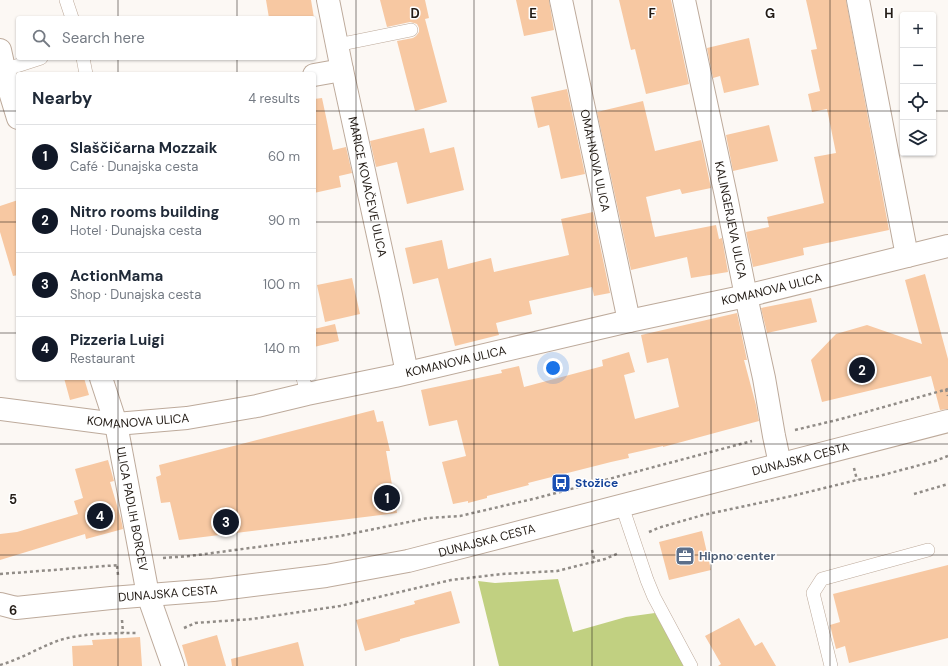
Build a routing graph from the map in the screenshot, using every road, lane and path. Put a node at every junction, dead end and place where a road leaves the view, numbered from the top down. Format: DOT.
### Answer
graph roads {
  1 [pos="66,0"];
  2 [pos="328,0"];
  3 [pos="561,0"];
  4 [pos="684,0"];
  5 [pos="858,0"];
  6 [pos="71,16"];
  7 [pos="411,30"];
  8 [pos="338,45"];
  9 [pos="35,60"];
  10 [pos="83,60"];
  11 [pos="342,70"];
  12 [pos="3,71"];
  13 [pos="86,72"];
  14 [pos="316,74"];
  15 [pos="16,112"];
  16 [pos="948,246"];
  17 [pos="907,256"];
  18 [pos="746,296"];
  19 [pos="629,321"];
  20 [pos="407,373"];
  21 [pos="102,380"];
  22 [pos="305,386"];
  23 [pos="947,389"];
  24 [pos="948,396"];
  25 [pos="0,409"];
  26 [pos="948,421"];
  27 [pos="116,424"];
  28 [pos="774,436"];
  29 [pos="948,456"];
  30 [pos="780,464"];
  31 [pos="948,484"];
  32 [pos="914,494"];
  33 [pos="622,506"];
  34 [pos="648,532"];
  35 [pos="592,550"];
  36 [pos="928,550"];
  37 [pos="622,552"];
  38 [pos="159,558"];
  39 [pos="595,562"];
  40 [pos="122,565"];
  41 [pos="0,574"];
  42 [pos="148,595"];
  43 [pos="5,610"];
  44 [pos="183,628"];
  45 [pos="142,633"];
  46 [pos="0,665"];
  47 [pos="172,666"];
  48 [pos="691,666"];
  49 [pos="831,666"];
  1 -- 6 [label="lane"];
  2 -- 8 [label="street, MARICE KOVAČEVE ULICA"];
  3 -- 19 [label="street, OMAHNOVA ULICA"];
  4 -- 18 [label="street, KALINGERJEVA ULICA"];
  5 -- 17 [label="street"];
  7 -- 8 [label="lane"];
  8 -- 11 [label="street, MARICE KOVAČEVE ULICA"];
  9 -- 12 [label="lane"];
  10 -- 13 [label="lane"];
  11 -- 14 [label="street"];
  11 -- 20 [label="street, MARICE KOVAČEVE ULICA"];
  12 -- 15 [label="street"];
  16 -- 17 [label="street, KOMANOVA ULICA"];
  17 -- 18 [label="street, KOMANOVA ULICA"];
  18 -- 19 [label="street, KOMANOVA ULICA"];
  18 -- 28 [label="street, KALINGERJEVA ULICA"];
  19 -- 20 [label="street, KOMANOVA ULICA"];
  20 -- 22 [label="street, KOMANOVA ULICA"];
  21 -- 27 [label="street, ULICA PADLIH BORCEV"];
  22 -- 27 [label="street, KOMANOVA ULICA"];
  23 -- 24 [label="path"];
  23 -- 28 [label="path"];
  25 -- 27 [label="street, KOMANOVA ULICA"];
  26 -- 30 [label="street, DUNAJSKA CESTA"];
  27 -- 42 [label="street, ULICA PADLIH BORCEV"];
  28 -- 30 [label="street, KALINGERJEVA ULICA"];
  28 -- 38 [label="path"];
  29 -- 34 [label="path"];
  30 -- 33 [label="street, DUNAJSKA CESTA"];
  31 -- 32 [label="path"];
  33 -- 42 [label="street, DUNAJSKA CESTA"];
  33 -- 48 [label="lane"];
  35 -- 39 [label="path"];
  36 -- 49 [label="lane"];
  37 -- 39 [label="path"];
  39 -- 44 [label="path"];
  40 -- 41 [label="path"];
  42 -- 43 [label="street, DUNAJSKA CESTA"];
  42 -- 47 [label="street, ULICA PADLIH BORCEV"];
  45 -- 46 [label="path"];
}
